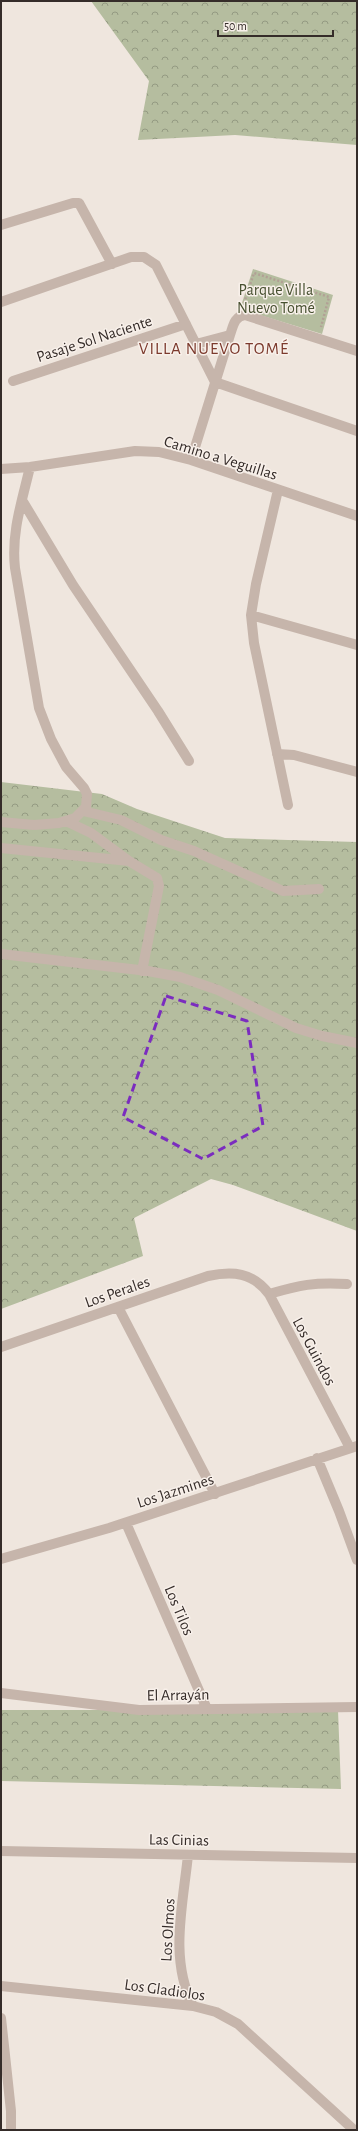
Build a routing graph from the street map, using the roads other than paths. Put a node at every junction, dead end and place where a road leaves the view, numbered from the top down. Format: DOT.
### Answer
graph roads {
  1 [pos="1,225"];
  2 [pos="112,264"];
  3 [pos="1,302"];
  4 [pos="186,324"];
  5 [pos="230,335"];
  6 [pos="196,344"];
  7 [pos="357,351"];
  8 [pos="13,381"];
  9 [pos="215,382"];
  10 [pos="357,431"];
  11 [pos="191,460"];
  12 [pos="30,467"];
  13 [pos="1,469"];
  14 [pos="278,490"];
  15 [pos="22,500"];
  16 [pos="357,516"];
  17 [pos="251,615"];
  18 [pos="357,645"];
  19 [pos="277,754"];
  20 [pos="189,761"];
  21 [pos="357,772"];
  22 [pos="288,805"];
  23 [pos="84,811"];
  24 [pos="66,821"];
  25 [pos="1,822"];
  26 [pos="1,848"];
  27 [pos="129,861"];
  28 [pos="319,890"];
  29 [pos="1,954"];
  30 [pos="142,971"];
  31 [pos="357,1043"];
  32 [pos="245,1275"];
  33 [pos="347,1284"];
  34 [pos="268,1294"];
  35 [pos="118,1307"];
  36 [pos="1,1347"];
  37 [pos="354,1447"];
  38 [pos="317,1458"];
  39 [pos="216,1494"];
  40 [pos="126,1522"];
  41 [pos="1,1559"];
  42 [pos="357,1560"];
  43 [pos="1,1693"];
  44 [pos="357,1707"];
  45 [pos="207,1709"];
  46 [pos="1,1851"];
  47 [pos="188,1854"];
  48 [pos="357,1858"];
  49 [pos="1,1986"];
  50 [pos="193,2006"];
  51 [pos="1,2018"];
  52 [pos="11,2130"];
  53 [pos="354,2130"];
  1 -- 2 [label="street"];
  2 -- 3 [label="street"];
  2 -- 4 [label="street"];
  4 -- 6 [label="street"];
  4 -- 8 [label="street, Pasaje Sol Naciente"];
  5 -- 6 [label="street"];
  5 -- 7 [label="street"];
  5 -- 9 [label="street"];
  6 -- 9 [label="street"];
  9 -- 10 [label="street"];
  9 -- 11 [label="street"];
  11 -- 12 [label="street, Camino a Veguillas"];
  11 -- 14 [label="street, Camino a Veguillas"];
  12 -- 13 [label="street, Camino a Veguillas"];
  12 -- 15 [label="street"];
  14 -- 16 [label="street, Camino a Veguillas"];
  14 -- 17 [label="street"];
  15 -- 20 [label="street"];
  15 -- 23 [label="street"];
  17 -- 18 [label="street"];
  17 -- 19 [label="street"];
  19 -- 21 [label="street"];
  19 -- 22 [label="street"];
  23 -- 24 [label="street"];
  23 -- 28 [label="street"];
  24 -- 25 [label="street"];
  24 -- 27 [label="street"];
  26 -- 27 [label="street"];
  27 -- 30 [label="street"];
  29 -- 30 [label="street"];
  30 -- 31 [label="street"];
  32 -- 34 [label="street, Los Guindos"];
  32 -- 35 [label="street, Los Perales"];
  33 -- 34 [label="street"];
  34 -- 37 [label="street, Los Guindos"];
  35 -- 36 [label="street, Los Perales"];
  35 -- 39 [label="street"];
  37 -- 38 [label="street, Los Jazmines"];
  38 -- 39 [label="street, Los Jazmines"];
  38 -- 42 [label="street"];
  39 -- 40 [label="street, Los Jazmines"];
  40 -- 41 [label="street, Los Jazmines"];
  40 -- 45 [label="street, Los Tilos"];
  43 -- 45 [label="street, El Arrayán"];
  44 -- 45 [label="street, El Arrayán"];
  46 -- 47 [label="street, Las Cinias"];
  47 -- 48 [label="street, Las Cinias"];
  47 -- 50 [label="street, Los Olmos"];
  49 -- 50 [label="street, Los Gladiolos"];
  50 -- 53 [label="street, Los Gladiolos"];
  51 -- 52 [label="street"];
}
